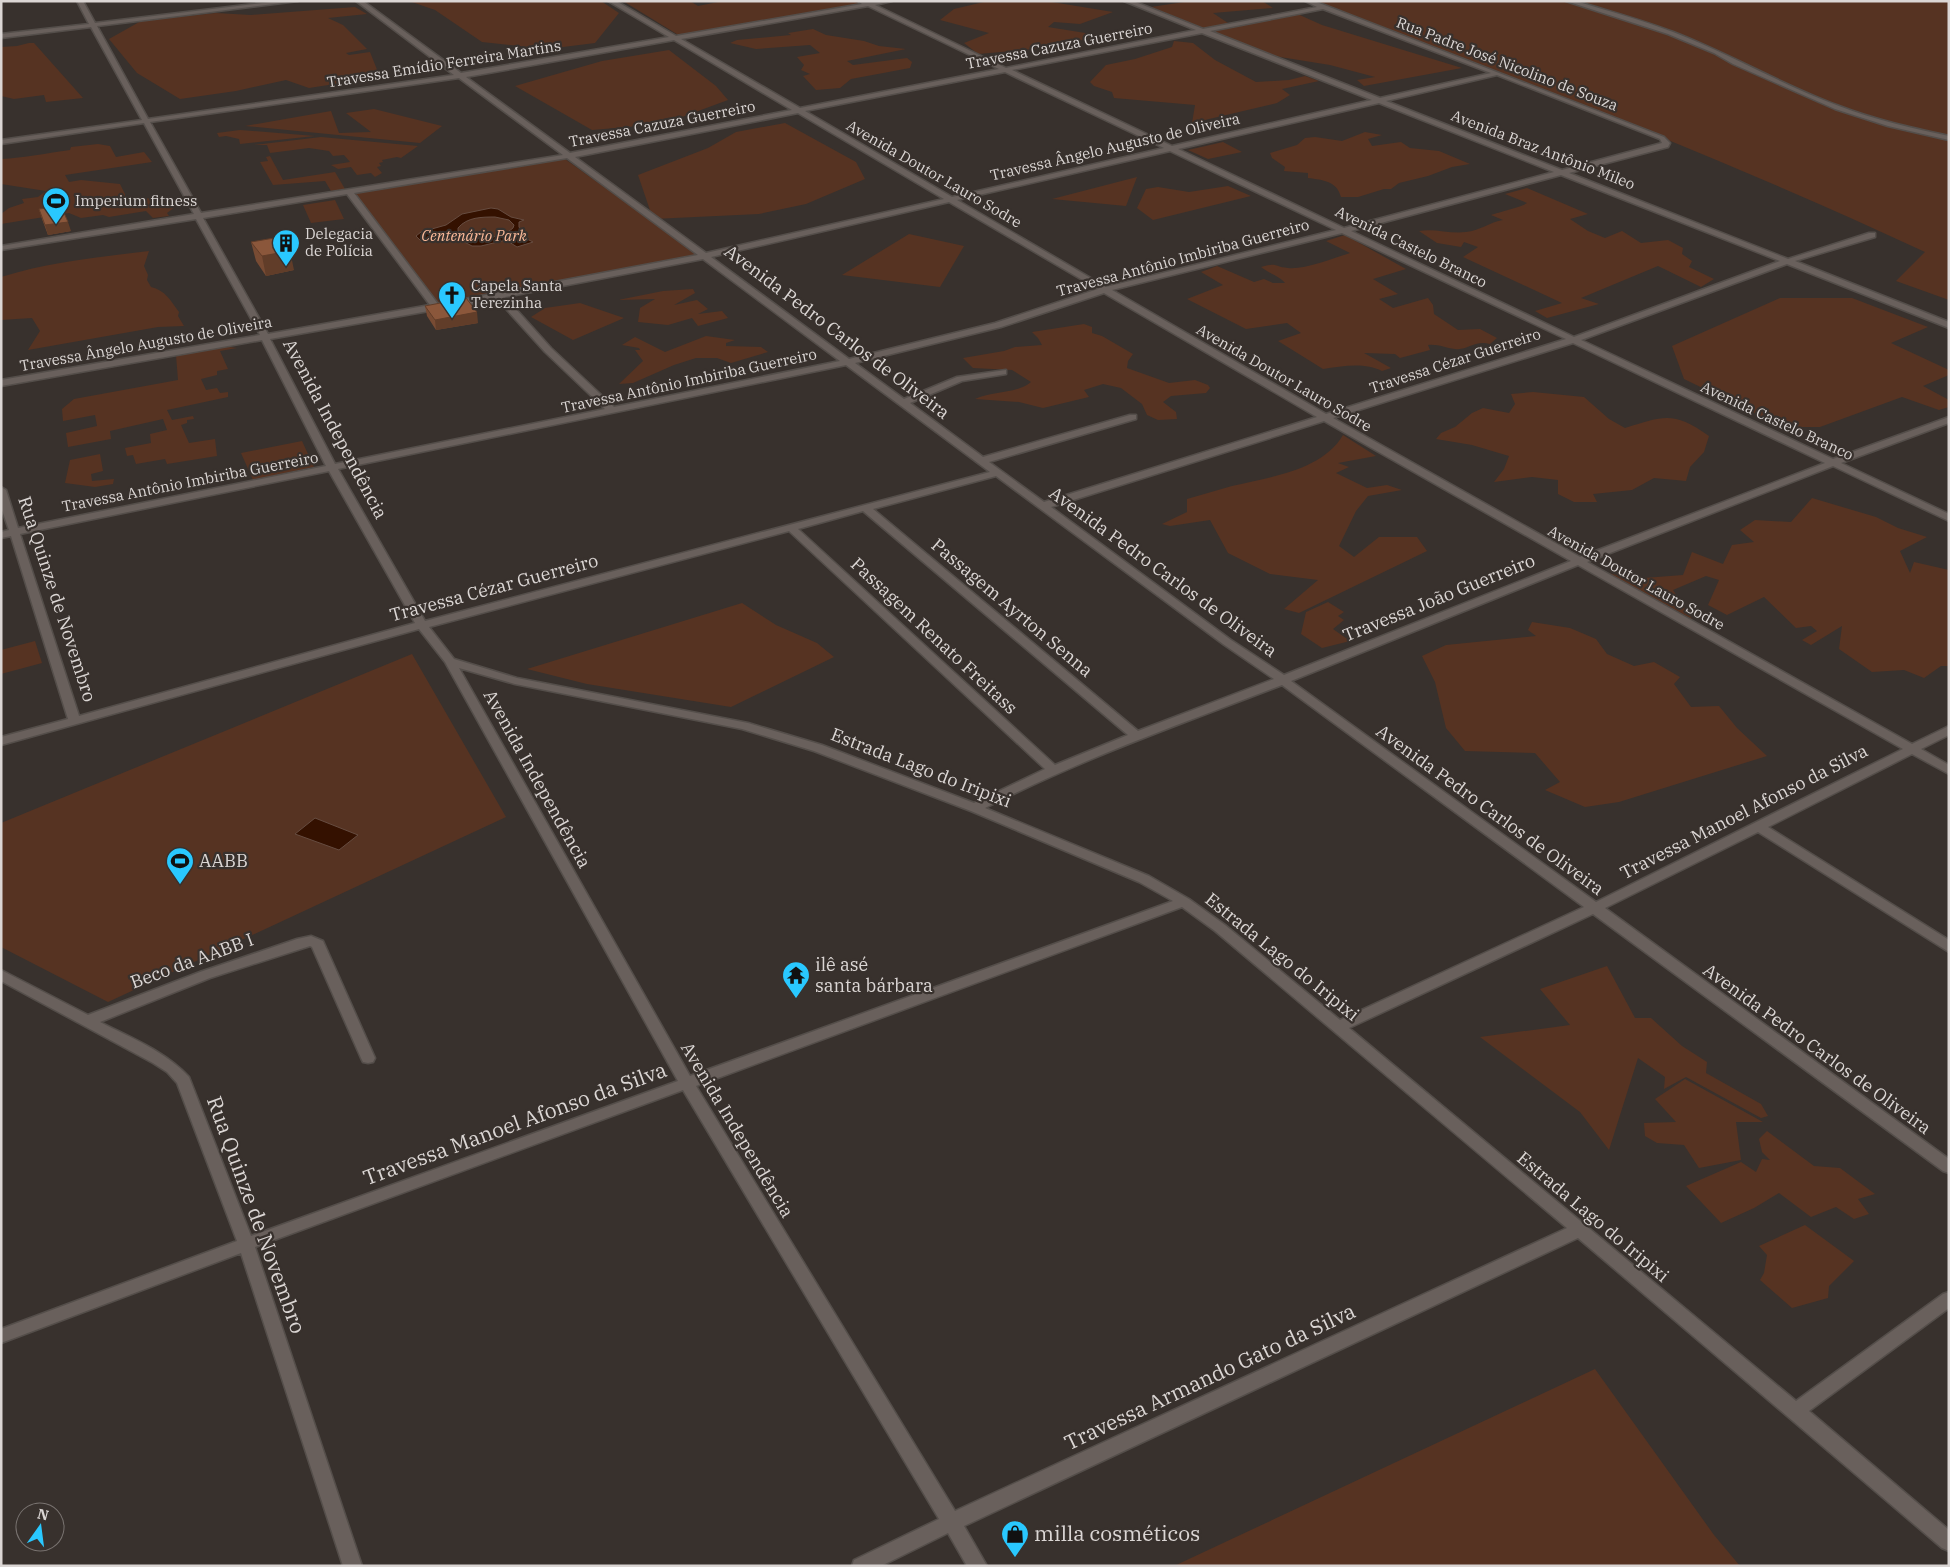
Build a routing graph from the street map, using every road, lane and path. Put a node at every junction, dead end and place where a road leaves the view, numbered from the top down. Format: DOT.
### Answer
graph roads {
  1 [pos="80,1"];
  2 [pos="295,1"];
  3 [pos="359,1"];
  4 [pos="611,1"];
  5 [pos="890,1"];
  6 [pos="1127,1"];
  7 [pos="1308,1"];
  8 [pos="1569,1"];
  9 [pos="865,3"];
  10 [pos="1324,7"];
  11 [pos="94,25"];
  12 [pos="1203,31"];
  13 [pos="1,36"];
  14 [pos="675,39"];
  15 [pos="1007,70"];
  16 [pos="1498,73"];
  17 [pos="458,76"];
  18 [pos="1380,101"];
  19 [pos="797,111"];
  20 [pos="148,121"];
  21 [pos="1949,138"];
  22 [pos="1,142"];
  23 [pos="1665,145"];
  24 [pos="1170,149"];
  25 [pos="568,156"];
  26 [pos="1563,173"];
  27 [pos="348,192"];
  28 [pos="948,199"];
  29 [pos="198,217"];
  30 [pos="1344,230"];
  31 [pos="1872,235"];
  32 [pos="1,248"];
  33 [pos="705,256"];
  34 [pos="1788,261"];
  35 [pos="1104,290"];
  36 [pos="499,296"];
  37 [pos="436,307"];
  38 [pos="1949,324"];
  39 [pos="265,337"];
  40 [pos="1573,340"];
  41 [pos="847,362"];
  42 [pos="1003,372"];
  43 [pos="1,383"];
  44 [pos="902,403"];
  45 [pos="613,411"];
  46 [pos="1133,417"];
  47 [pos="1325,418"];
  48 [pos="1949,420"];
  49 [pos="980,461"];
  50 [pos="1832,462"];
  51 [pos="332,468"];
  52 [pos="997,473"];
  53 [pos="1,490"];
  54 [pos="1043,506"];
  55 [pos="864,508"];
  56 [pos="1949,518"];
  57 [pos="790,527"];
  58 [pos="14,532"];
  59 [pos="1,535"];
  60 [pos="1578,561"];
  61 [pos="422,625"];
  62 [pos="450,661"];
  63 [pos="1283,680"];
  64 [pos="76,722"];
  65 [pos="1949,730"];
  66 [pos="1137,736"];
  67 [pos="1,741"];
  68 [pos="1911,748"];
  69 [pos="1949,770"];
  70 [pos="1054,771"];
  71 [pos="975,808"];
  72 [pos="1759,827"];
  73 [pos="1184,902"];
  74 [pos="1594,908"];
  75 [pos="1949,947"];
  76 [pos="1,975"];
  77 [pos="87,1021"];
  78 [pos="1338,1027"];
  79 [pos="368,1058"];
  80 [pos="687,1084"];
  81 [pos="1949,1167"];
  82 [pos="1579,1230"];
  83 [pos="246,1244"];
  84 [pos="1949,1299"];
  85 [pos="1,1336"];
  86 [pos="1796,1411"];
  87 [pos="952,1522"];
  88 [pos="1949,1542"];
  89 [pos="353,1566"];
  90 [pos="861,1566"];
  91 [pos="978,1566"];
  1 -- 11 [label="street, Avenida Independência"];
  2 -- 11 [label="street"];
  3 -- 17 [label="street, Avenida Pedro Carlos de Oliveira"];
  4 -- 14 [label="street, Avenida Doutor Lauro Sodre"];
  5 -- 9 [label="street, Travessa Emídio Ferreira Martins"];
  6 -- 12 [label="street, Avenida Braz Antônio Mileo"];
  7 -- 10 [label="street, Rua Padre José Nicolino de Souza"];
  8 -- 21 [label="street"];
  9 -- 14 [label="street, Travessa Emídio Ferreira Martins"];
  9 -- 15 [label="street, Avenida Castelo Branco"];
  10 -- 12 [label="street, Travessa Cazuza Guerreiro"];
  10 -- 16 [label="street, Rua Padre José Nicolino de Souza"];
  11 -- 13 [label="street"];
  11 -- 20 [label="street, Avenida Independência"];
  12 -- 15 [label="street, Travessa Cazuza Guerreiro"];
  12 -- 18 [label="street, Avenida Braz Antônio Mileo"];
  14 -- 17 [label="street, Travessa Emídio Ferreira Martins"];
  14 -- 19 [label="street, Avenida Doutor Lauro Sodre"];
  15 -- 19 [label="street, Travessa Cazuza Guerreiro"];
  15 -- 24 [label="street, Avenida Castelo Branco"];
  16 -- 18 [label="street, Travessa Ângelo Augusto de Oliveira"];
  16 -- 23 [label="street, Rua Padre José Nicolino de Souza"];
  17 -- 20 [label="street, Travessa Emídio Ferreira Martins"];
  17 -- 25 [label="street, Avenida Pedro Carlos de Oliveira"];
  18 -- 24 [label="street, Travessa Ângelo Augusto de Oliveira"];
  18 -- 26 [label="street, Avenida Braz Antônio Mileo"];
  19 -- 25 [label="street, Travessa Cazuza Guerreiro"];
  19 -- 28 [label="street, Avenida Doutor Lauro Sodre"];
  20 -- 22 [label="street, Travessa Emídio Ferreira Martins"];
  20 -- 29 [label="street, Avenida Independência"];
  23 -- 26 [label="street, Travessa Antônio Imbiriba Guerreiro"];
  24 -- 28 [label="street, Travessa Ângelo Augusto de Oliveira"];
  24 -- 30 [label="street, Avenida Castelo Branco"];
  25 -- 27 [label="street, Travessa Cazuza Guerreiro"];
  25 -- 33 [label="street, Avenida Pedro Carlos de Oliveira"];
  26 -- 30 [label="street, Travessa Antônio Imbiriba Guerreiro"];
  26 -- 34 [label="street, Avenida Braz Antônio Mileo"];
  27 -- 29 [label="street, Travessa Cazuza Guerreiro"];
  27 -- 37 [label="street"];
  28 -- 33 [label="street, Travessa Ângelo Augusto de Oliveira"];
  28 -- 35 [label="street, Avenida Doutor Lauro Sodre"];
  29 -- 32 [label="street, Travessa Cazuza Guerreiro"];
  29 -- 39 [label="street, Avenida Independência"];
  30 -- 35 [label="street, Travessa Antônio Imbiriba Guerreiro"];
  30 -- 40 [label="street, Avenida Castelo Branco"];
  31 -- 34 [label="street, Travessa Cézar Guerreiro"];
  33 -- 36 [label="street, Travessa Ângelo Augusto de Oliveira"];
  33 -- 41 [label="street, Avenida Pedro Carlos de Oliveira"];
  34 -- 38 [label="street, Avenida Braz Antônio Mileo"];
  34 -- 40 [label="street, Travessa Cézar Guerreiro"];
  35 -- 41 [label="street, Travessa Antônio Imbiriba Guerreiro"];
  35 -- 47 [label="street, Avenida Doutor Lauro Sodre"];
  36 -- 37 [label="street, Travessa Ângelo Augusto de Oliveira"];
  36 -- 45 [label="street"];
  37 -- 39 [label="street, Travessa Ângelo Augusto de Oliveira"];
  39 -- 43 [label="street, Travessa Ângelo Augusto de Oliveira"];
  39 -- 51 [label="street, Avenida Independência"];
  40 -- 47 [label="street, Travessa Cézar Guerreiro"];
  40 -- 50 [label="street, Avenida Castelo Branco"];
  41 -- 44 [label="street, Avenida Pedro Carlos de Oliveira"];
  41 -- 45 [label="street, Travessa Antônio Imbiriba Guerreiro"];
  42 -- 44 [label="street"];
  44 -- 49 [label="street, Avenida Pedro Carlos de Oliveira"];
  45 -- 51 [label="street, Travessa Antônio Imbiriba Guerreiro"];
  46 -- 49 [label="street"];
  47 -- 54 [label="street, Travessa Cézar Guerreiro"];
  47 -- 60 [label="street, Avenida Doutor Lauro Sodre"];
  48 -- 50 [label="street, Travessa João Guerreiro"];
  49 -- 52 [label="street, Avenida Pedro Carlos de Oliveira"];
  50 -- 56 [label="street, Avenida Castelo Branco"];
  50 -- 60 [label="street, Travessa João Guerreiro"];
  51 -- 58 [label="street, Travessa Antônio Imbiriba Guerreiro"];
  51 -- 61 [label="street, Avenida Independência"];
  52 -- 54 [label="street, Avenida Pedro Carlos de Oliveira"];
  52 -- 55 [label="street, Travessa Cézar Guerreiro"];
  53 -- 58 [label="street, Rua Quinze de Novembro"];
  54 -- 63 [label="street, Avenida Pedro Carlos de Oliveira"];
  55 -- 57 [label="street, Travessa Cézar Guerreiro"];
  55 -- 66 [label="street, Passagem Ayrton Senna"];
  57 -- 61 [label="street, Travessa Cézar Guerreiro"];
  57 -- 70 [label="street, Passagem Renato Freitass"];
  58 -- 59 [label="street, Travessa Antônio Imbiriba Guerreiro"];
  58 -- 64 [label="street, Rua Quinze de Novembro"];
  60 -- 63 [label="street, Travessa João Guerreiro"];
  60 -- 68 [label="street, Avenida Doutor Lauro Sodre"];
  61 -- 62 [label="street, Avenida Independência"];
  61 -- 64 [label="street, Travessa Cézar Guerreiro"];
  62 -- 71 [label="street, Estrada Lago do Iripixi"];
  62 -- 80 [label="street, Avenida Independência"];
  63 -- 66 [label="street, Travessa João Guerreiro"];
  63 -- 74 [label="street, Avenida Pedro Carlos de Oliveira"];
  64 -- 67 [label="street, Travessa Cézar Guerreiro"];
  65 -- 68 [label="street, Travessa Manoel Afonso da Silva"];
  66 -- 70 [label="street, Travessa João Guerreiro"];
  68 -- 69 [label="street, Avenida Doutor Lauro Sodre"];
  68 -- 72 [label="street, Travessa Manoel Afonso da Silva"];
  70 -- 71 [label="street, Travessa João Guerreiro"];
  71 -- 73 [label="street, Estrada Lago do Iripixi"];
  72 -- 74 [label="street, Travessa Manoel Afonso da Silva"];
  72 -- 75 [label="street"];
  73 -- 78 [label="street, Estrada Lago do Iripixi"];
  73 -- 80 [label="street, Travessa Manoel Afonso da Silva"];
  74 -- 78 [label="street, Travessa Manoel Afonso da Silva"];
  74 -- 81 [label="street, Avenida Pedro Carlos de Oliveira"];
  76 -- 77 [label="street, Rua Quinze de Novembro"];
  77 -- 79 [label="street, Beco da AABB I"];
  77 -- 83 [label="street, Rua Quinze de Novembro"];
  78 -- 82 [label="street, Estrada Lago do Iripixi"];
  80 -- 83 [label="street, Travessa Manoel Afonso da Silva"];
  80 -- 87 [label="street, Avenida Independência"];
  82 -- 86 [label="street, Estrada Lago do Iripixi"];
  82 -- 87 [label="street, Travessa Armando Gato da Silva"];
  83 -- 85 [label="street, Travessa Manoel Afonso da Silva"];
  83 -- 89 [label="street, Rua Quinze de Novembro"];
  84 -- 86 [label="street"];
  86 -- 88 [label="street, Estrada Lago do Iripixi"];
  87 -- 90 [label="street, Travessa Armando Gato da Silva"];
  87 -- 91 [label="street, Avenida Independência"];
}
